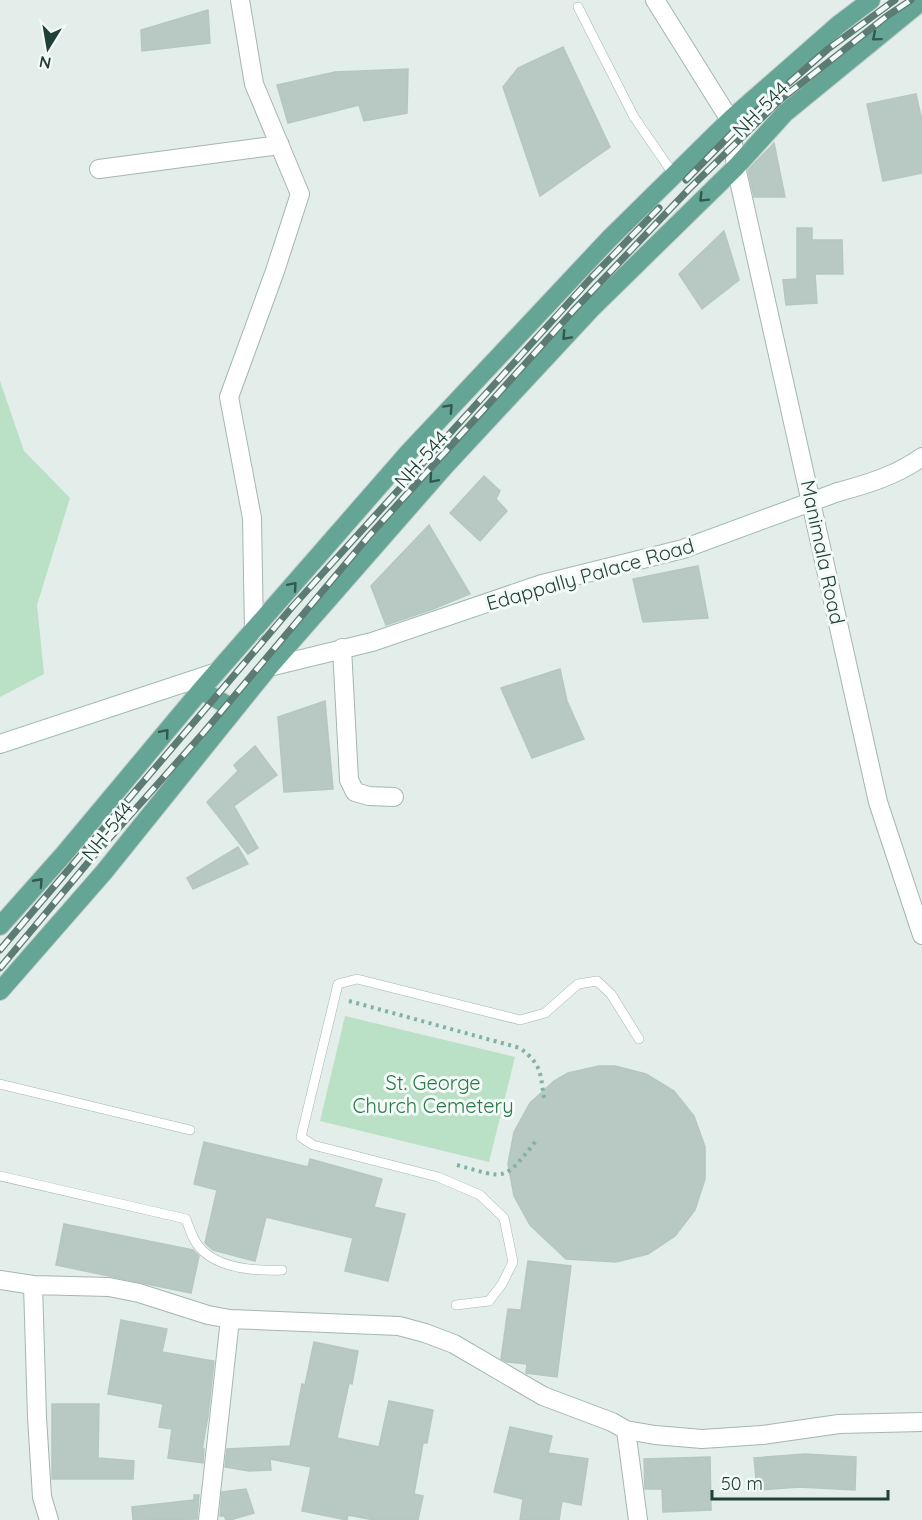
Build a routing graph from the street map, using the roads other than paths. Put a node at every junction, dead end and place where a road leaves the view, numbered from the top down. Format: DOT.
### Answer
graph roads {
  1 [pos="240,0"];
  2 [pos="655,0"];
  3 [pos="871,0"];
  4 [pos="922,1"];
  5 [pos="579,8"];
  6 [pos="730,120"];
  7 [pos="280,145"];
  8 [pos="736,167"];
  9 [pos="99,169"];
  10 [pos="674,175"];
  11 [pos="922,457"];
  12 [pos="812,502"];
  13 [pos="254,631"];
  14 [pos="342,648"];
  15 [pos="269,667"];
  16 [pos="217,672"];
  17 [pos="201,690"];
  18 [pos="234,710"];
  19 [pos="0,744"];
  20 [pos="394,797"];
  21 [pos="0,926"];
  22 [pos="922,935"];
  23 [pos="0,992"];
  24 [pos="639,1039"];
  25 [pos="0,1084"];
  26 [pos="190,1131"];
  27 [pos="0,1176"];
  28 [pos="282,1270"];
  29 [pos="0,1280"];
  30 [pos="33,1285"];
  31 [pos="456,1305"];
  32 [pos="230,1319"];
  33 [pos="922,1422"];
  34 [pos="626,1430"];
  35 [pos="49,1520"];
  36 [pos="208,1520"];
  37 [pos="638,1520"];
  1 -- 7 [label="street"];
  2 -- 6 [label="street"];
  3 -- 6 [label="main road, NH-544"];
  4 -- 8 [label="main road, NH-544, one-way"];
  5 -- 10 [label="lane"];
  6 -- 8 [label="street, Manimala Road"];
  6 -- 10 [label="main road, NH-544"];
  7 -- 9 [label="street"];
  7 -- 13 [label="street"];
  8 -- 12 [label="street, Manimala Road"];
  8 -- 15 [label="main road, NH-544, one-way"];
  13 -- 10 [label="main road, NH-544, one-way"];
  11 -- 12 [label="street, Edappally Palace Road"];
  12 -- 14 [label="street, Edappally Palace Road"];
  12 -- 22 [label="street, Manimala Road"];
  13 -- 16 [label="main road, NH-544"];
  14 -- 15 [label="street, Edappally Palace Road"];
  14 -- 20 [label="street"];
  15 -- 18 [label="main road, NH-544"];
  16 -- 17 [label="main road, NH-544"];
  16 -- 19 [label="street"];
  17 -- 18 [label="main road"];
  21 -- 17 [label="main road, NH-544, one-way"];
  18 -- 23 [label="main road, NH-544"];
  24 -- 31 [label="lane"];
  25 -- 26 [label="lane"];
  27 -- 28 [label="lane"];
  29 -- 30 [label="street"];
  30 -- 32 [label="street"];
  30 -- 35 [label="street"];
  32 -- 34 [label="street"];
  32 -- 36 [label="street"];
  33 -- 34 [label="street"];
  34 -- 37 [label="street"];
}
